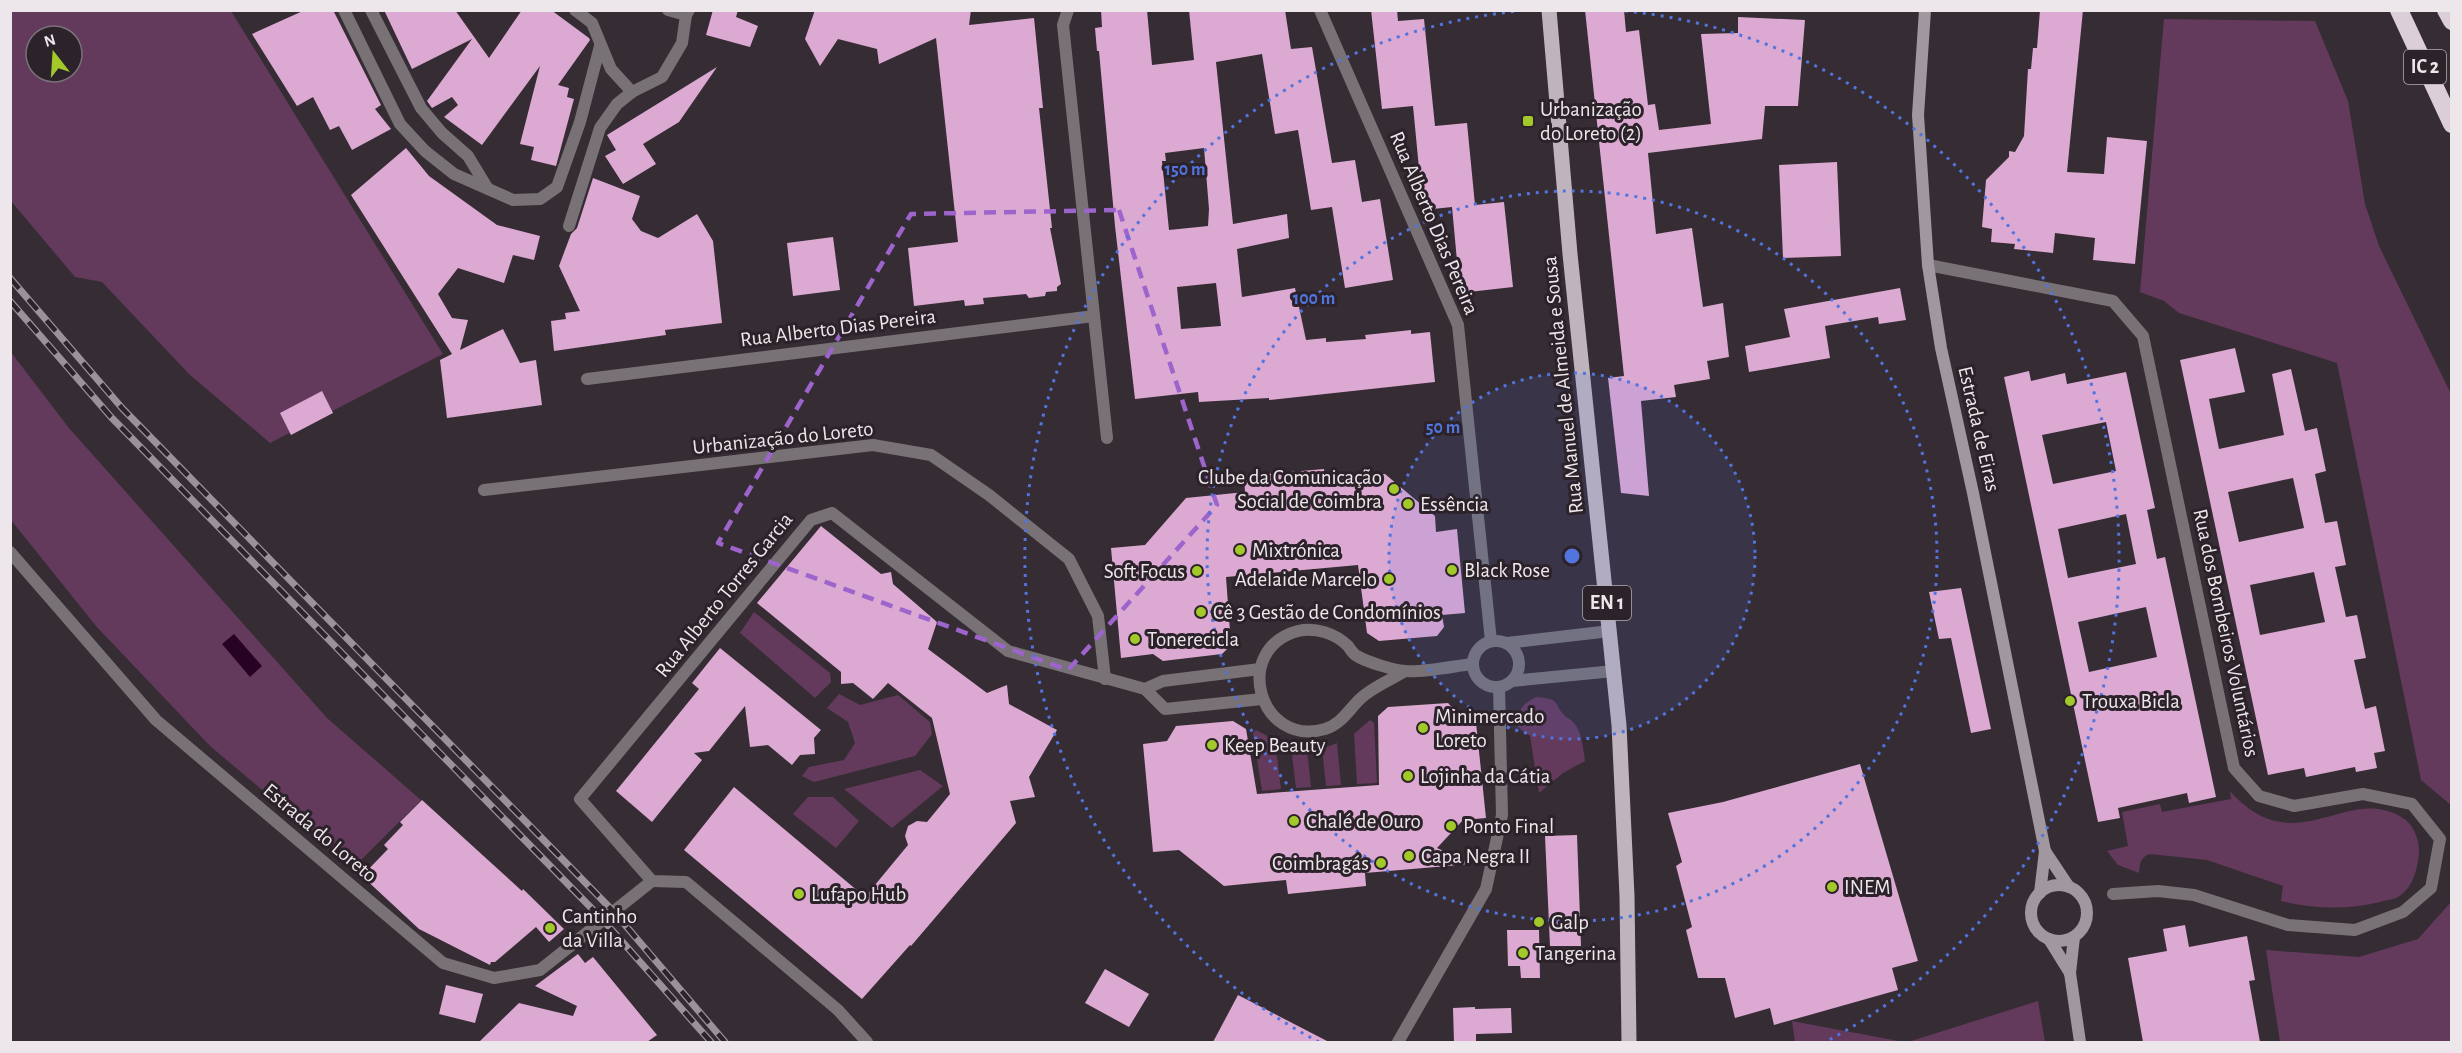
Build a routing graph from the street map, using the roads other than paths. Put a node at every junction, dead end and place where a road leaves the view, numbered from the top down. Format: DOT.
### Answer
graph roads {
  1 [pos="344,10"];
  2 [pos="371,10"];
  3 [pos="575,10"];
  4 [pos="668,10"];
  5 [pos="1068,10"];
  6 [pos="1320,10"];
  7 [pos="1549,10"];
  8 [pos="1925,10"];
  9 [pos="2399,10"];
  10 [pos="2446,10"];
  11 [pos="687,13"];
  12 [pos="2451,21"];
  13 [pos="600,46"];
  14 [pos="633,92"];
  15 [pos="2451,124"];
  16 [pos="489,190"];
  17 [pos="569,226"];
  18 [pos="1928,265"];
  19 [pos="1094,316"];
  20 [pos="587,379"];
  21 [pos="1107,438"];
  22 [pos="484,490"];
  23 [pos="10,552"];
  24 [pos="1610,631"];
  25 [pos="1491,641"];
  26 [pos="1507,643"];
  27 [pos="1472,664"];
  28 [pos="1260,669"];
  29 [pos="1405,671"];
  30 [pos="1614,671"];
  31 [pos="1106,679"];
  32 [pos="1512,681"];
  33 [pos="1499,687"];
  34 [pos="1145,689"];
  35 [pos="1262,699"];
  36 [pos="2045,851"];
  37 [pos="652,881"];
  38 [pos="2069,887"];
  39 [pos="2040,893"];
  40 [pos="2113,894"];
  41 [pos="2074,937"];
  42 [pos="2049,939"];
  43 [pos="2070,973"];
  44 [pos="867,1042"];
  45 [pos="1398,1042"];
  46 [pos="1629,1042"];
  47 [pos="2080,1042"];
  1 -- 16 [label="street"];
  2 -- 16 [label="street"];
  3 -- 13 [label="street"];
  4 -- 11 [label="street"];
  5 -- 19 [label="street"];
  6 -- 25 [label="street, Rua Alberto Dias Pereira"];
  7 -- 24 [label="main road, Rua Manuel de Almeida e Sousa / EN 1"];
  8 -- 18 [label="street, Estrada de Eiras"];
  9 -- 15 [label="highway, IC 2"];
  10 -- 12 [label="highway, IC 2"];
  11 -- 14 [label="street"];
  13 -- 14 [label="street"];
  13 -- 16 [label="street"];
  14 -- 17 [label="street"];
  18 -- 36 [label="street, Estrada de Eiras"];
  18 -- 40 [label="street, Rua dos Bombeiros Voluntários"];
  19 -- 20 [label="street, Rua Alberto Dias Pereira"];
  19 -- 21 [label="street"];
  22 -- 31 [label="street, Urbanização do Loreto"];
  23 -- 37 [label="street, Estrada do Loreto"];
  24 -- 26 [label="street"];
  24 -- 30 [label="main road, Rua Manuel de Almeida e Sousa / EN 1"];
  25 -- 26 [label="street"];
  25 -- 27 [label="street"];
  26 -- 32 [label="street"];
  27 -- 29 [label="street"];
  27 -- 33 [label="street"];
  28 -- 29 [label="street"];
  28 -- 34 [label="street"];
  28 -- 35 [label="street"];
  29 -- 35 [label="street"];
  30 -- 32 [label="street"];
  30 -- 46 [label="main road, Rua Manuel de Almeida e Sousa / EN 1"];
  31 -- 34 [label="street, Rua Alberto Torres Garcia"];
  31 -- 37 [label="street, Rua Alberto Torres Garcia"];
  32 -- 33 [label="street"];
  33 -- 45 [label="street"];
  34 -- 35 [label="street"];
  36 -- 38 [label="street, Estrada de Eiras"];
  36 -- 39 [label="street, Estrada de Eiras"];
  37 -- 44 [label="street"];
  38 -- 39 [label="street"];
  38 -- 41 [label="street, Estrada de Eiras"];
  39 -- 42 [label="street, Estrada de Eiras"];
  41 -- 42 [label="street"];
  41 -- 43 [label="street, Estrada de Eiras"];
  42 -- 43 [label="street, Estrada de Eiras"];
  43 -- 47 [label="street, Estrada de Eiras"];
}
